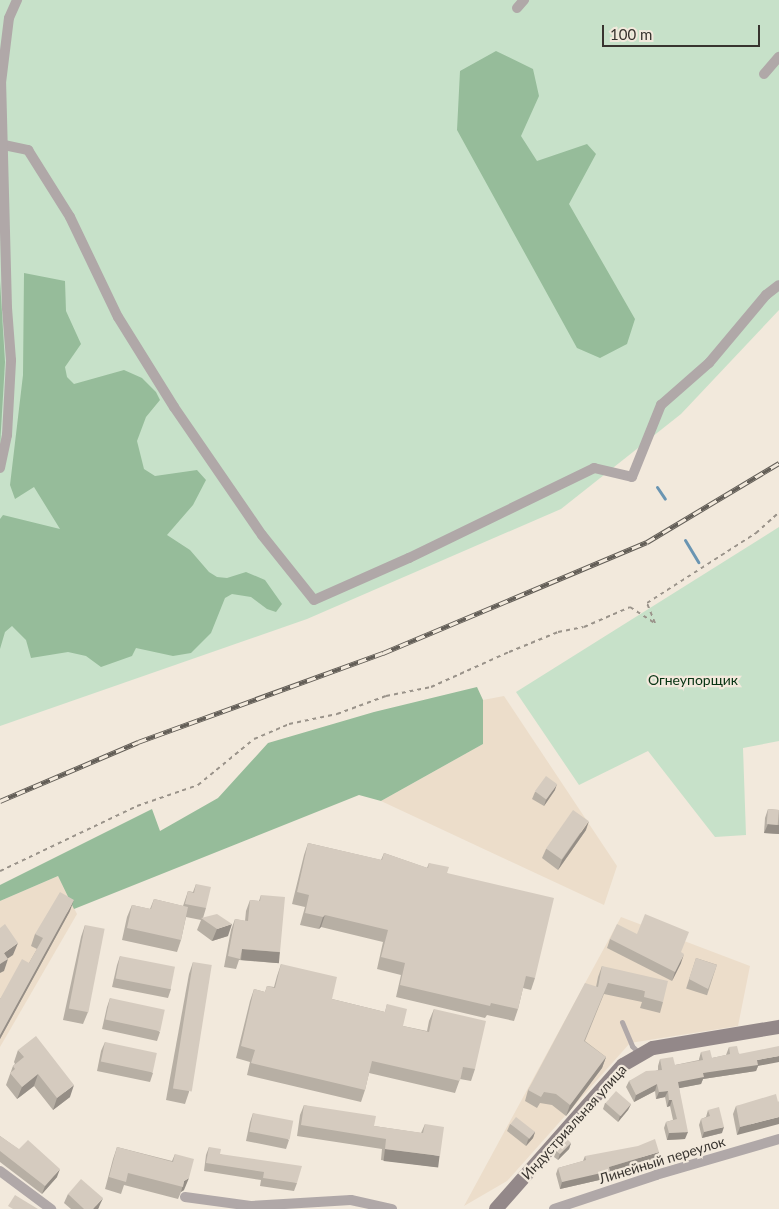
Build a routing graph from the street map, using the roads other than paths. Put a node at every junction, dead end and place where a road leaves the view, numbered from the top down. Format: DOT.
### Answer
graph roads {
  1 [pos="17,0"];
  2 [pos="779,57"];
  3 [pos="764,74"];
  4 [pos="4,145"];
  5 [pos="779,285"];
  6 [pos="0,468"];
  7 [pos="622,1022"];
  8 [pos="779,1027"];
  9 [pos="641,1055"];
  10 [pos="779,1139"];
  11 [pos="0,1171"];
  12 [pos="185,1197"];
  13 [pos="51,1209"];
  14 [pos="392,1209"];
  15 [pos="496,1209"];
  16 [pos="554,1209"];
  1 -- 4 [label="street"];
  2 -- 3 [label="street"];
  4 -- 5 [label="street"];
  4 -- 6 [label="street"];
  7 -- 9 [label="lane"];
  8 -- 9 [label="street, Индустриальная улица"];
  9 -- 15 [label="street, Индустриальная улица"];
  10 -- 16 [label="street, Линейный переулок"];
  11 -- 13 [label="street"];
  12 -- 14 [label="street"];
}
